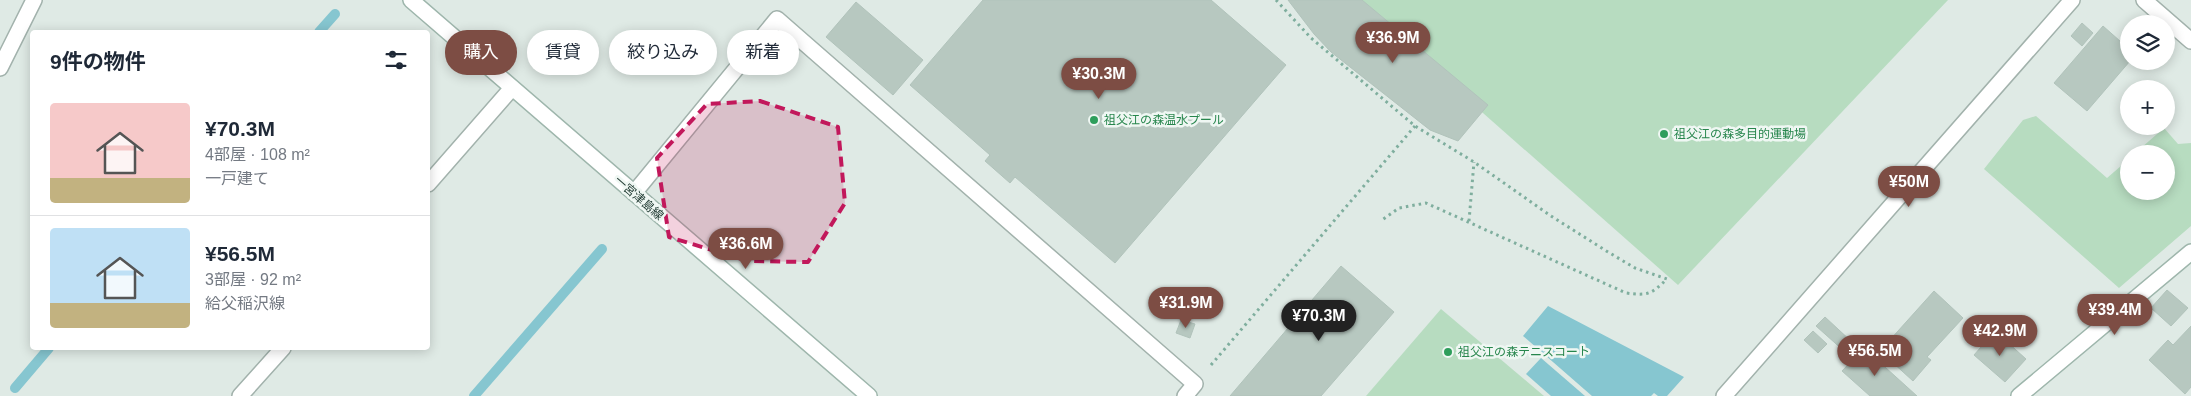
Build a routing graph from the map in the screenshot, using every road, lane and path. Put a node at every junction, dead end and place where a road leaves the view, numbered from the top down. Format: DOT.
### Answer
graph roads {
  1 [pos="34,0"];
  2 [pos="411,0"];
  3 [pos="1276,0"];
  4 [pos="2072,0"];
  5 [pos="2144,0"];
  6 [pos="2191,41"];
  7 [pos="0,68"];
  8 [pos="512,88"];
  9 [pos="1414,126"];
  10 [pos="1474,162"];
  11 [pos="430,182"];
  12 [pos="634,193"];
  13 [pos="1382,220"];
  14 [pos="1469,221"];
  15 [pos="2191,252"];
  16 [pos="281,350"];
  17 [pos="1195,384"];
  18 [pos="240,396"];
  19 [pos="868,396"];
  20 [pos="1185,396"];
  21 [pos="1724,396"];
  22 [pos="2019,396"];
  1 -- 7 [label="street"];
  2 -- 8 [label="street, 一宮津島線"];
  3 -- 9 [label="path"];
  4 -- 21 [label="street"];
  5 -- 6 [label="street"];
  8 -- 11 [label="street"];
  8 -- 12 [label="street, 一宮津島線"];
  9 -- 10 [label="path"];
  9 -- 17 [label="path"];
  10 -- 14 [label="path"];
  10 -- 14 [label="path"];
  12 -- 17 [label="street"];
  12 -- 19 [label="street, 一宮津島線"];
  13 -- 14 [label="path"];
  15 -- 22 [label="street"];
  16 -- 18 [label="street"];
  17 -- 20 [label="street"];
}
